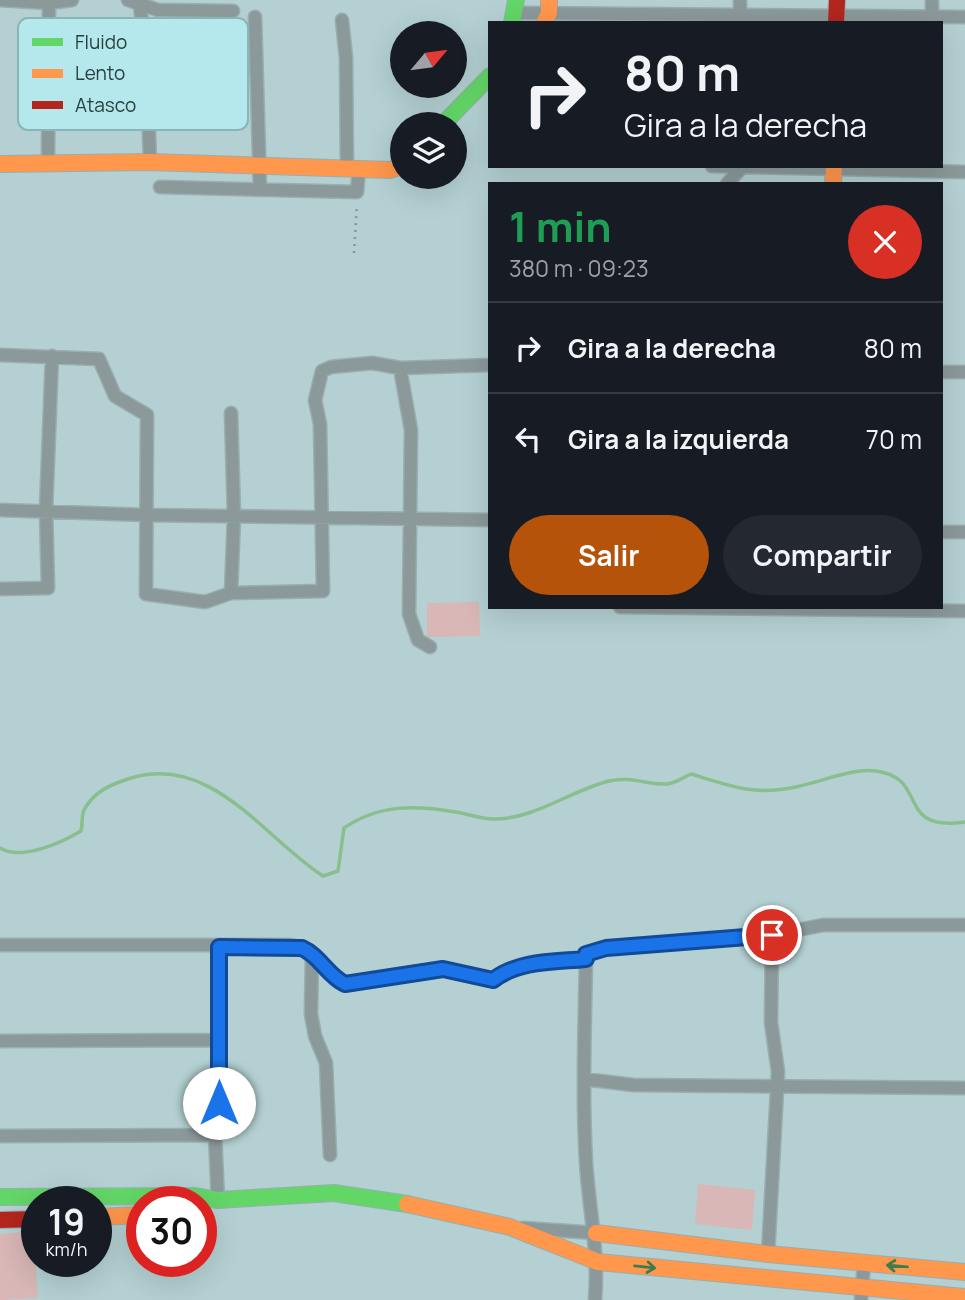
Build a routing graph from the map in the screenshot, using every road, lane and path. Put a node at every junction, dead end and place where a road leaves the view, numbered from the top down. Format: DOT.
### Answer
graph roads {
  1 [pos="0,0"];
  2 [pos="72,0"];
  3 [pos="932,0"];
  4 [pos="135,2"];
  5 [pos="49,3"];
  6 [pos="652,6"];
  7 [pos="233,11"];
  8 [pos="515,12"];
  9 [pos="548,12"];
  10 [pos="740,12"];
  11 [pos="836,12"];
  12 [pos="965,17"];
  13 [pos="49,18"];
  14 [pos="255,18"];
  15 [pos="938,18"];
  16 [pos="342,20"];
  17 [pos="488,77"];
  18 [pos="454,112"];
  19 [pos="48,130"];
  20 [pos="149,130"];
  21 [pos="48,162"];
  22 [pos="150,162"];
  23 [pos="0,164"];
  24 [pos="260,165"];
  25 [pos="741,168"];
  26 [pos="353,169"];
  27 [pos="932,169"];
  28 [pos="390,170"];
  29 [pos="965,172"];
  30 [pos="834,173"];
  31 [pos="729,182"];
  32 [pos="160,187"];
  33 [pos="260,189"];
  34 [pos="357,192"];
  35 [pos="354,253"];
  36 [pos="0,355"];
  37 [pos="52,356"];
  38 [pos="488,365"];
  39 [pos="400,368"];
  40 [pos="943,372"];
  41 [pos="965,372"];
  42 [pos="231,413"];
  43 [pos="0,510"];
  44 [pos="46,510"];
  45 [pos="146,515"];
  46 [pos="234,516"];
  47 [pos="322,518"];
  48 [pos="411,519"];
  49 [pos="488,520"];
  50 [pos="943,532"];
  51 [pos="965,532"];
  52 [pos="0,589"];
  53 [pos="231,593"];
  54 [pos="829,609"];
  55 [pos="906,610"];
  56 [pos="965,611"];
  57 [pos="430,647"];
  58 [pos="965,925"];
  59 [pos="772,935"];
  60 [pos="0,945"];
  61 [pos="219,947"];
  62 [pos="312,952"];
  63 [pos="586,959"];
  64 [pos="219,1040"];
  65 [pos="0,1041"];
  66 [pos="584,1079"];
  67 [pos="777,1087"];
  68 [pos="965,1088"];
  69 [pos="215,1135"];
  70 [pos="0,1136"];
  71 [pos="330,1155"];
  72 [pos="0,1197"];
  73 [pos="218,1200"];
  74 [pos="21,1219"];
  75 [pos="0,1220"];
  76 [pos="510,1227"];
  77 [pos="596,1233"];
  78 [pos="768,1254"];
  79 [pos="598,1262"];
  80 [pos="864,1263"];
  81 [pos="965,1272"];
  82 [pos="861,1295"];
  83 [pos="965,1297"];
  84 [pos="595,1300"];
  1 -- 5 [label="street"];
  2 -- 5 [label="street"];
  3 -- 15 [label="street"];
  4 -- 7 [label="street"];
  5 -- 13 [label="street"];
  6 -- 9 [label="street"];
  6 -- 10 [label="street"];
  8 -- 9 [label="street"];
  10 -- 11 [label="street"];
  11 -- 15 [label="street"];
  12 -- 15 [label="street"];
  14 -- 24 [label="street"];
  16 -- 26 [label="street"];
  17 -- 18 [label="street"];
  19 -- 21 [label="street"];
  20 -- 22 [label="street"];
  21 -- 22 [label="street"];
  21 -- 23 [label="street"];
  22 -- 24 [label="street"];
  24 -- 26 [label="street"];
  24 -- 33 [label="street"];
  25 -- 30 [label="street"];
  25 -- 31 [label="street"];
  26 -- 28 [label="street"];
  26 -- 34 [label="street"];
  27 -- 29 [label="street"];
  27 -- 30 [label="street"];
  32 -- 33 [label="street"];
  33 -- 34 [label="street"];
  34 -- 35 [label="path"];
  36 -- 37 [label="street"];
  37 -- 44 [label="street"];
  37 -- 45 [label="street"];
  38 -- 39 [label="street"];
  39 -- 47 [label="street"];
  39 -- 48 [label="street"];
  40 -- 41 [label="street"];
  42 -- 46 [label="street"];
  43 -- 44 [label="street"];
  44 -- 45 [label="street"];
  44 -- 52 [label="street"];
  45 -- 46 [label="street"];
  45 -- 53 [label="street"];
  46 -- 47 [label="street"];
  46 -- 53 [label="street"];
  47 -- 48 [label="street"];
  47 -- 53 [label="street"];
  48 -- 49 [label="street"];
  48 -- 57 [label="street"];
  50 -- 51 [label="street"];
  54 -- 55 [label="street"];
  55 -- 56 [label="street"];
  58 -- 59 [label="street"];
  59 -- 63 [label="street"];
  59 -- 67 [label="street"];
  60 -- 61 [label="street"];
  61 -- 62 [label="street"];
  61 -- 64 [label="street"];
  62 -- 63 [label="street"];
  62 -- 71 [label="street"];
  63 -- 66 [label="street"];
  64 -- 65 [label="street"];
  64 -- 69 [label="street"];
  66 -- 67 [label="street"];
  66 -- 77 [label="street"];
  67 -- 68 [label="street"];
  67 -- 78 [label="street"];
  69 -- 70 [label="street"];
  69 -- 73 [label="street"];
  72 -- 73 [label="street"];
  73 -- 76 [label="street"];
  74 -- 75 [label="street"];
  76 -- 77 [label="street"];
  76 -- 79 [label="street"];
  77 -- 78 [label="street"];
  77 -- 79 [label="street"];
  78 -- 80 [label="street"];
  79 -- 82 [label="street, one-way"];
  79 -- 84 [label="street"];
  81 -- 80 [label="street, one-way"];
  80 -- 82 [label="street"];
  82 -- 83 [label="street"];
}
